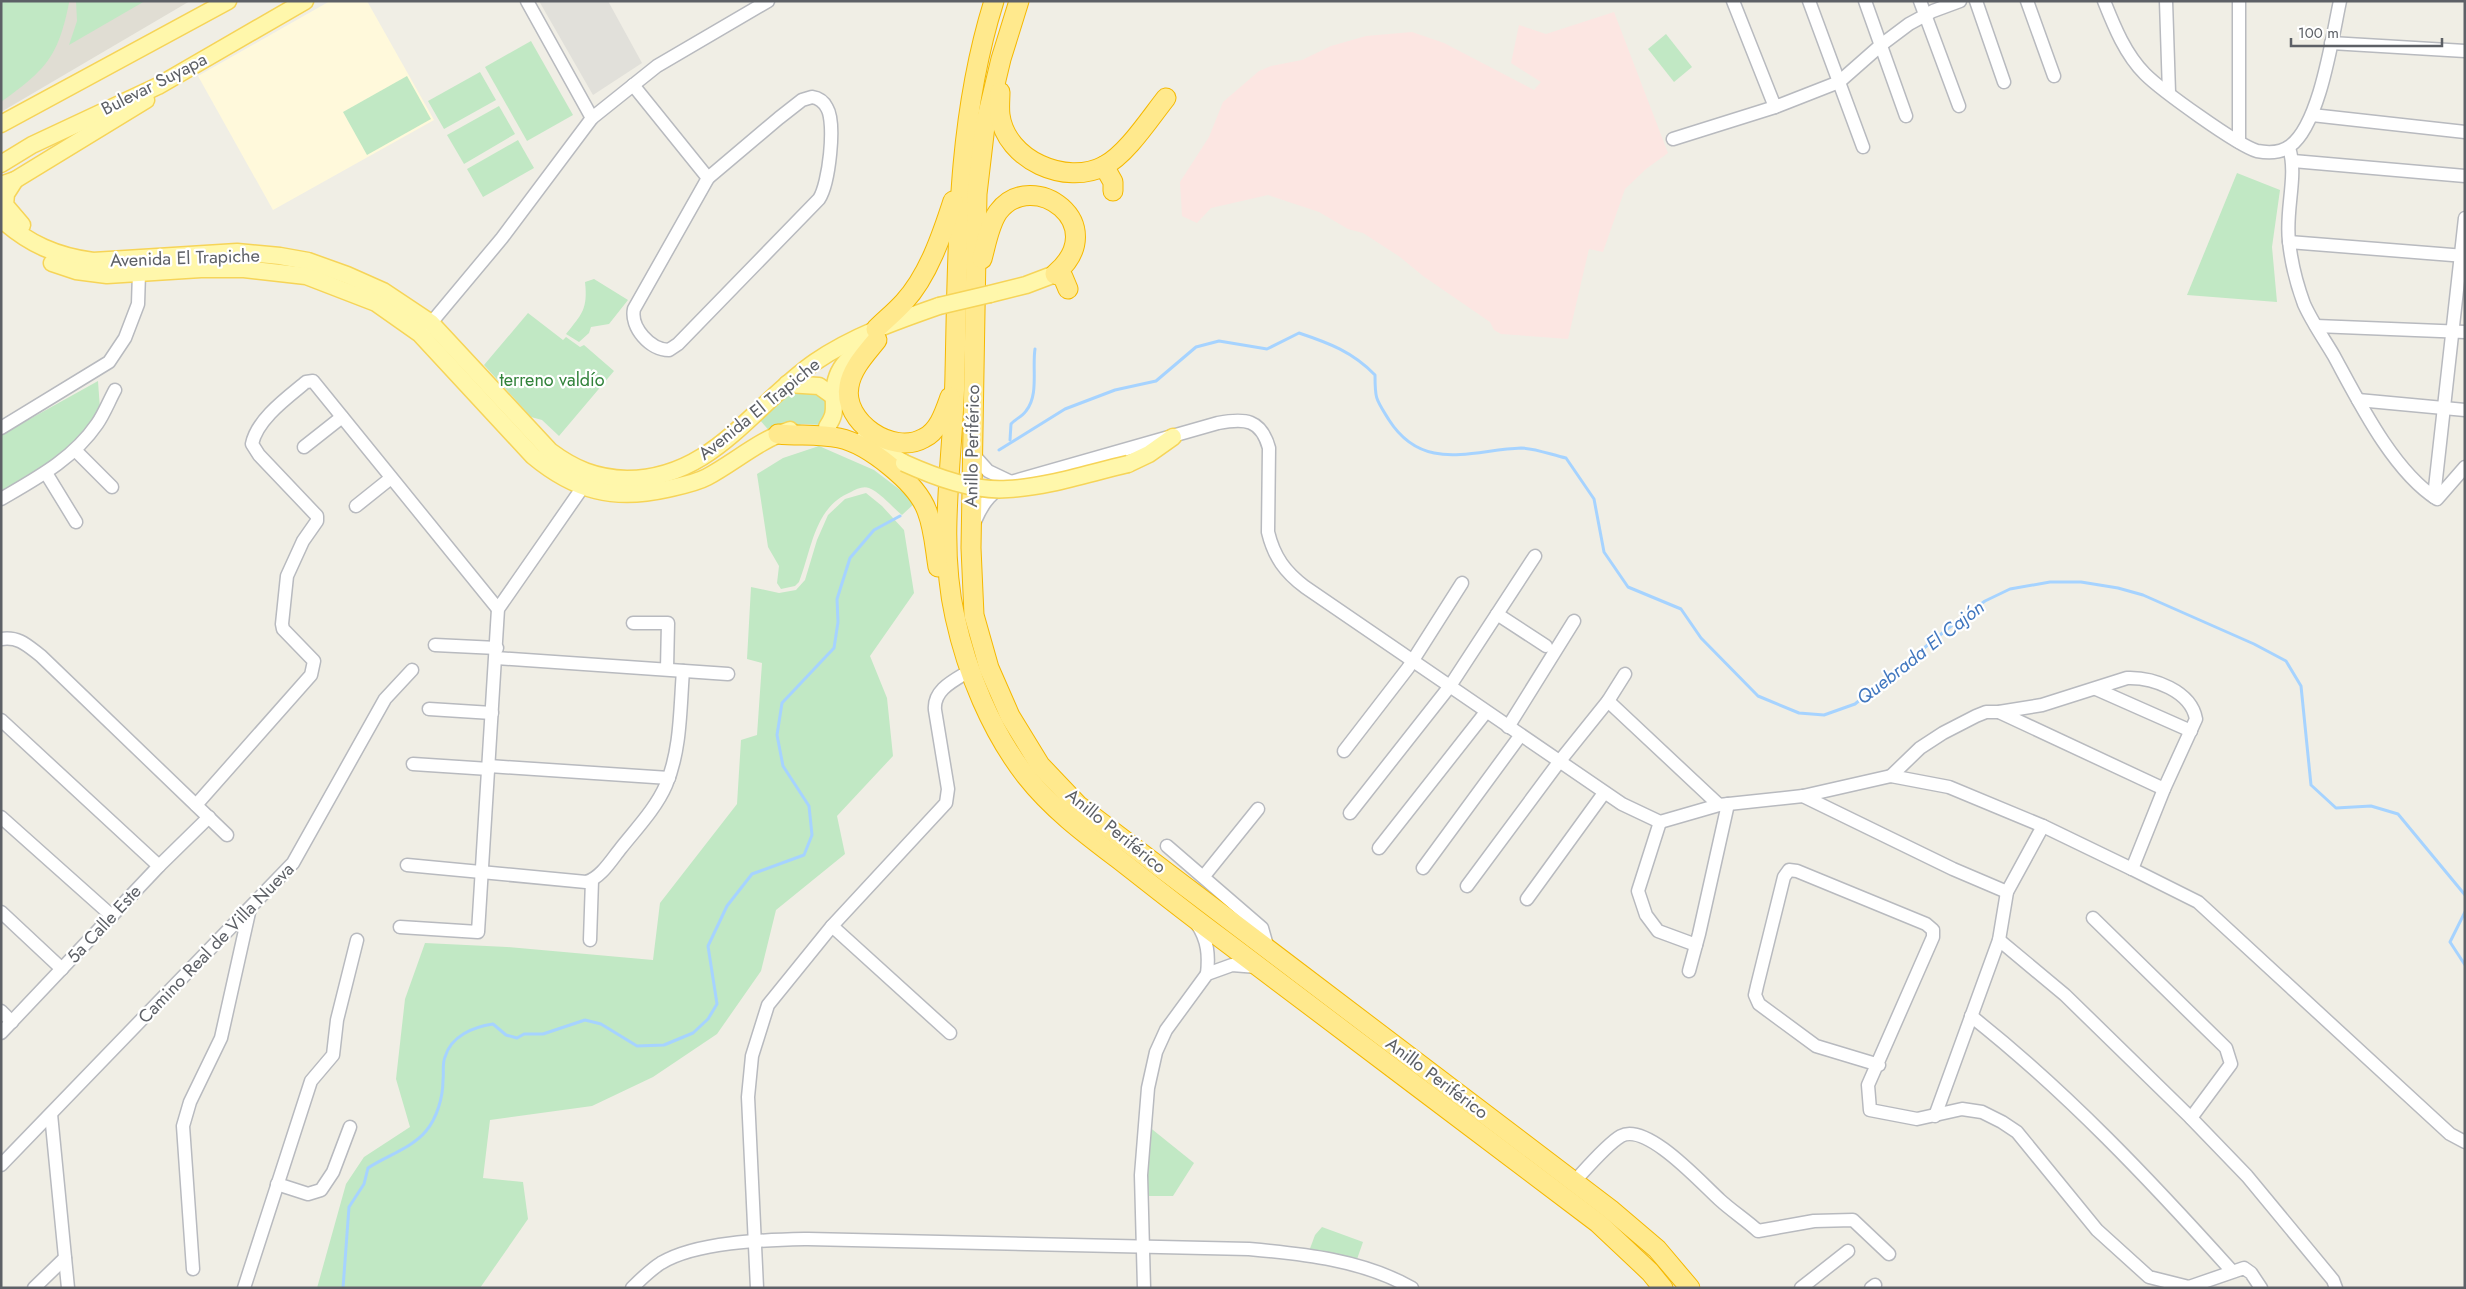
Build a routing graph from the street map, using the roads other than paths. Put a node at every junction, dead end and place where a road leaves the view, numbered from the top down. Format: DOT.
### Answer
graph roads {
  1 [pos="228,1"];
  2 [pos="305,1"];
  3 [pos="527,1"];
  4 [pos="768,1"];
  5 [pos="994,1"];
  6 [pos="1019,1"];
  7 [pos="1733,1"];
  8 [pos="1809,1"];
  9 [pos="1865,1"];
  10 [pos="1920,1"];
  11 [pos="1960,1"];
  12 [pos="1976,1"];
  13 [pos="2027,1"];
  14 [pos="2104,1"];
  15 [pos="2166,1"];
  16 [pos="2239,1"];
  17 [pos="2340,1"];
  18 [pos="1925,15"];
  19 [pos="2331,42"];
  20 [pos="1881,45"];
  21 [pos="2465,51"];
  22 [pos="1001,59"];
  23 [pos="2054,76"];
  24 [pos="1839,82"];
  25 [pos="2004,82"];
  26 [pos="633,85"];
  27 [pos="158,86"];
  28 [pos="2169,93"];
  29 [pos="1166,98"];
  30 [pos="1959,106"];
  31 [pos="1775,107"];
  32 [pos="2312,115"];
  33 [pos="1906,116"];
  34 [pos="592,118"];
  35 [pos="3,124"];
  36 [pos="2465,132"];
  37 [pos="1673,139"];
  38 [pos="2239,142"];
  39 [pos="1863,147"];
  40 [pos="2289,148"];
  41 [pos="2293,161"];
  42 [pos="1,164"];
  43 [pos="1104,166"];
  44 [pos="2465,176"];
  45 [pos="708,178"];
  46 [pos="961,179"];
  47 [pos="8,183"];
  48 [pos="1113,191"];
  49 [pos="2465,218"];
  50 [pos="1,219"];
  51 [pos="1,233"];
  52 [pos="2289,242"];
  53 [pos="237,252"];
  54 [pos="2463,256"];
  55 [pos="129,259"];
  56 [pos="140,273"];
  57 [pos="1055,274"];
  58 [pos="976,280"];
  59 [pos="1068,289"];
  60 [pos="2316,326"];
  61 [pos="426,328"];
  62 [pos="2459,332"];
  63 [pos="876,335"];
  64 [pos="955,379"];
  65 [pos="787,384"];
  66 [pos="115,390"];
  67 [pos="834,396"];
  68 [pos="2358,400"];
  69 [pos="2446,407"];
  70 [pos="2465,410"];
  71 [pos="754,416"];
  72 [pos="342,417"];
  73 [pos="827,427"];
  74 [pos="1,428"];
  75 [pos="773,436"];
  76 [pos="1173,437"];
  77 [pos="304,448"];
  78 [pos="75,450"];
  79 [pos="972,453"];
  80 [pos="2465,467"];
  81 [pos="46,473"];
  82 [pos="391,478"];
  83 [pos="587,481"];
  84 [pos="1010,482"];
  85 [pos="112,487"];
  86 [pos="2434,497"];
  87 [pos="1,499"];
  88 [pos="356,506"];
  89 [pos="76,522"];
  90 [pos="971,533"];
  91 [pos="1535,556"];
  92 [pos="1462,583"];
  93 [pos="498,609"];
  94 [pos="1497,614"];
  95 [pos="1574,621"];
  96 [pos="633,623"];
  97 [pos="1,639"];
  98 [pos="435,645"];
  99 [pos="1546,646"];
  100 [pos="496,653"];
  101 [pos="1412,661"];
  102 [pos="969,662"];
  103 [pos="667,669"];
  104 [pos="412,670"];
  105 [pos="683,671"];
  106 [pos="728,674"];
  107 [pos="1625,674"];
  108 [pos="1450,686"];
  109 [pos="2096,689"];
  110 [pos="1608,702"];
  111 [pos="429,709"];
  112 [pos="1486,712"];
  113 [pos="1999,712"];
  114 [pos="492,713"];
  115 [pos="1,720"];
  116 [pos="1508,727"];
  117 [pos="2191,731"];
  118 [pos="1520,736"];
  119 [pos="1344,751"];
  120 [pos="1559,762"];
  121 [pos="413,764"];
  122 [pos="489,767"];
  123 [pos="1891,776"];
  124 [pos="669,778"];
  125 [pos="2164,789"];
  126 [pos="1604,793"];
  127 [pos="1802,796"];
  128 [pos="196,805"];
  129 [pos="1723,805"];
  130 [pos="1258,809"];
  131 [pos="1350,813"];
  132 [pos="1,817"];
  133 [pos="209,817"];
  134 [pos="1660,822"];
  135 [pos="2044,826"];
  136 [pos="227,835"];
  137 [pos="1167,846"];
  138 [pos="1379,848"];
  139 [pos="407,864"];
  140 [pos="159,866"];
  141 [pos="1423,868"];
  142 [pos="2132,869"];
  143 [pos="483,872"];
  144 [pos="1204,876"];
  145 [pos="592,880"];
  146 [pos="1467,886"];
  147 [pos="2007,892"];
  148 [pos="1527,899"];
  149 [pos="250,908"];
  150 [pos="1182,909"];
  151 [pos="1,912"];
  152 [pos="112,916"];
  153 [pos="2093,918"];
  154 [pos="832,926"];
  155 [pos="400,928"];
  156 [pos="358,940"];
  157 [pos="590,940"];
  158 [pos="1999,940"];
  159 [pos="1696,945"];
  160 [pos="1268,949"];
  161 [pos="1258,967"];
  162 [pos="62,968"];
  163 [pos="1689,970"];
  164 [pos="1207,974"];
  165 [pos="1,1011"];
  166 [pos="1971,1016"];
  167 [pos="12,1022"];
  168 [pos="1,1033"];
  169 [pos="950,1034"];
  170 [pos="1879,1065"];
  171 [pos="51,1114"];
  172 [pos="1936,1116"];
  173 [pos="2191,1118"];
  174 [pos="350,1127"];
  175 [pos="2465,1142"];
  176 [pos="1,1165"];
  177 [pos="1574,1182"];
  178 [pos="277,1184"];
  179 [pos="754,1240"];
  180 [pos="1143,1248"];
  181 [pos="1848,1251"];
  182 [pos="1889,1254"];
  183 [pos="65,1258"];
  184 [pos="193,1269"];
  185 [pos="2231,1270"];
  186 [pos="34,1288"];
  187 [pos="68,1288"];
  188 [pos="244,1288"];
  189 [pos="632,1288"];
  190 [pos="757,1288"];
  191 [pos="1144,1288"];
  192 [pos="1412,1288"];
  193 [pos="1663,1288"];
  194 [pos="1690,1288"];
  195 [pos="1801,1288"];
  196 [pos="2261,1288"];
  197 [pos="2336,1288"];
  1 -- 35 [label="main road, Bulevar Suyapa"];
  2 -- 27 [label="main road, Bulevar Suyapa"];
  3 -- 34 [label="street"];
  4 -- 26 [label="street"];
  5 -- 46 [label="highway, Anillo Periférico"];
  6 -- 22 [label="highway, Anillo Periférico"];
  7 -- 31 [label="street"];
  8 -- 24 [label="street"];
  9 -- 20 [label="street"];
  10 -- 18 [label="street"];
  11 -- 18 [label="street"];
  12 -- 25 [label="street"];
  13 -- 23 [label="street"];
  14 -- 28 [label="street"];
  15 -- 28 [label="street"];
  16 -- 38 [label="street"];
  17 -- 19 [label="street"];
  18 -- 20 [label="street"];
  18 -- 30 [label="street"];
  19 -- 21 [label="street"];
  19 -- 32 [label="street"];
  20 -- 24 [label="street"];
  20 -- 33 [label="street"];
  22 -- 43 [label="highway"];
  22 -- 58 [label="highway, Anillo Periférico"];
  24 -- 31 [label="street"];
  24 -- 39 [label="street"];
  26 -- 34 [label="street"];
  26 -- 45 [label="street"];
  27 -- 42 [label="main road, Bulevar Suyapa"];
  27 -- 47 [label="main road"];
  28 -- 38 [label="street"];
  29 -- 43 [label="highway"];
  31 -- 37 [label="street"];
  32 -- 36 [label="street"];
  32 -- 40 [label="street"];
  34 -- 61 [label="street"];
  38 -- 40 [label="street"];
  40 -- 41 [label="street"];
  41 -- 44 [label="street"];
  41 -- 52 [label="street"];
  43 -- 48 [label="highway"];
  45 -- 45 [label="street"];
  46 -- 63 [label="highway"];
  46 -- 64 [label="highway, Anillo Periférico"];
  47 -- 55 [label="main road"];
  49 -- 54 [label="street"];
  50 -- 55 [label="main road, Avenida El Trapiche"];
  51 -- 56 [label="main road, Avenida El Trapiche"];
  52 -- 54 [label="street"];
  52 -- 60 [label="street"];
  53 -- 55 [label="main road, Avenida El Trapiche"];
  53 -- 56 [label="main road"];
  53 -- 61 [label="main road, Avenida El Trapiche"];
  54 -- 62 [label="street"];
  56 -- 61 [label="main road, Avenida El Trapiche"];
  56 -- 74 [label="street"];
  57 -- 58 [label="highway"];
  57 -- 59 [label="highway"];
  57 -- 63 [label="main road, Avenida El Trapiche, bridge"];
  58 -- 79 [label="highway, Anillo Periférico"];
  60 -- 62 [label="street"];
  60 -- 68 [label="street"];
  61 -- 83 [label="main road, Avenida El Trapiche"];
  62 -- 69 [label="street"];
  63 -- 64 [label="highway"];
  63 -- 65 [label="main road, Avenida El Trapiche"];
  63 -- 67 [label="main road"];
  64 -- 102 [label="highway, Anillo Periférico"];
  65 -- 67 [label="main road"];
  65 -- 71 [label="main road, Avenida El Trapiche"];
  66 -- 78 [label="street"];
  67 -- 73 [label="main road"];
  68 -- 69 [label="street"];
  68 -- 86 [label="street"];
  69 -- 70 [label="street"];
  69 -- 86 [label="street"];
  71 -- 75 [label="main road"];
  71 -- 83 [label="main road, Avenida El Trapiche"];
  72 -- 77 [label="street"];
  72 -- 82 [label="street"];
  72 -- 128 [label="street"];
  73 -- 75 [label="main road, Avenida El Trapiche"];
  73 -- 76 [label="main road, Avenida El Trapiche, bridge"];
  75 -- 83 [label="main road, Avenida El Trapiche"];
  75 -- 102 [label="highway"];
  76 -- 84 [label="street"];
  76 -- 101 [label="street"];
  78 -- 81 [label="street"];
  78 -- 85 [label="street"];
  79 -- 84 [label="street"];
  79 -- 90 [label="highway, Anillo Periférico"];
  80 -- 86 [label="street"];
  81 -- 87 [label="street"];
  81 -- 89 [label="street"];
  82 -- 88 [label="street"];
  82 -- 93 [label="street"];
  83 -- 93 [label="street"];
  84 -- 90 [label="street"];
  90 -- 160 [label="highway, Anillo Periférico"];
  91 -- 94 [label="street"];
  92 -- 101 [label="street"];
  93 -- 100 [label="street"];
  94 -- 99 [label="street"];
  94 -- 108 [label="street"];
  95 -- 116 [label="street"];
  96 -- 103 [label="street"];
  97 -- 128 [label="street"];
  98 -- 100 [label="street"];
  100 -- 103 [label="street"];
  100 -- 114 [label="street"];
  101 -- 108 [label="street"];
  101 -- 119 [label="street"];
  102 -- 150 [label="highway, Anillo Periférico"];
  102 -- 154 [label="street"];
  103 -- 105 [label="street"];
  104 -- 149 [label="street, Camino Real de Villa Nueva"];
  105 -- 106 [label="street"];
  105 -- 124 [label="street"];
  107 -- 110 [label="street"];
  108 -- 112 [label="street"];
  108 -- 131 [label="street"];
  109 -- 113 [label="street"];
  109 -- 117 [label="street"];
  109 -- 117 [label="street"];
  110 -- 120 [label="street"];
  110 -- 129 [label="street"];
  111 -- 114 [label="street"];
  112 -- 116 [label="street"];
  112 -- 138 [label="street"];
  113 -- 123 [label="street"];
  113 -- 125 [label="street"];
  114 -- 122 [label="street"];
  115 -- 140 [label="street"];
  116 -- 118 [label="street"];
  117 -- 125 [label="street"];
  118 -- 120 [label="street"];
  118 -- 141 [label="street"];
  120 -- 126 [label="street"];
  120 -- 146 [label="street"];
  121 -- 122 [label="street"];
  122 -- 124 [label="street"];
  122 -- 143 [label="street"];
  123 -- 127 [label="street"];
  123 -- 135 [label="street"];
  124 -- 145 [label="street"];
  125 -- 142 [label="street"];
  126 -- 134 [label="street"];
  126 -- 148 [label="street"];
  127 -- 129 [label="street"];
  127 -- 147 [label="street"];
  128 -- 133 [label="street"];
  129 -- 134 [label="street"];
  129 -- 159 [label="street"];
  130 -- 144 [label="street"];
  132 -- 152 [label="street"];
  133 -- 136 [label="street"];
  133 -- 140 [label="street, 5a Calle Este"];
  134 -- 159 [label="street"];
  135 -- 142 [label="street"];
  135 -- 147 [label="street"];
  137 -- 144 [label="street"];
  139 -- 143 [label="street"];
  140 -- 152 [label="street, 5a Calle Este"];
  142 -- 175 [label="street"];
  143 -- 145 [label="street"];
  143 -- 155 [label="street"];
  144 -- 160 [label="street"];
  145 -- 157 [label="street"];
  147 -- 158 [label="street"];
  149 -- 171 [label="street, Camino Real de Villa Nueva"];
  149 -- 184 [label="street"];
  150 -- 161 [label="highway, Anillo Periférico"];
  150 -- 164 [label="street"];
  151 -- 162 [label="street"];
  152 -- 162 [label="street, 5a Calle Este"];
  153 -- 173 [label="street"];
  154 -- 169 [label="street"];
  154 -- 179 [label="street"];
  156 -- 178 [label="street"];
  158 -- 166 [label="street"];
  158 -- 173 [label="street"];
  159 -- 163 [label="street"];
  160 -- 177 [label="highway, Anillo Periférico"];
  161 -- 164 [label="street"];
  161 -- 193 [label="highway, Anillo Periférico"];
  162 -- 167 [label="street, 5a Calle Este"];
  164 -- 180 [label="street"];
  165 -- 167 [label="street"];
  166 -- 172 [label="street"];
  166 -- 185 [label="street"];
  167 -- 168 [label="street, 5a Calle Este"];
  170 -- 170 [label="street"];
  170 -- 172 [label="street"];
  171 -- 176 [label="street, Camino Real de Villa Nueva"];
  171 -- 183 [label="street"];
  172 -- 185 [label="street"];
  173 -- 197 [label="street"];
  174 -- 178 [label="street"];
  177 -- 182 [label="street"];
  177 -- 194 [label="highway, Anillo Periférico"];
  178 -- 188 [label="street"];
  179 -- 180 [label="street"];
  179 -- 189 [label="street"];
  179 -- 190 [label="street"];
  180 -- 191 [label="street"];
  180 -- 192 [label="street"];
  181 -- 195 [label="street"];
  183 -- 186 [label="street"];
  183 -- 187 [label="street"];
  185 -- 196 [label="street"];
}
